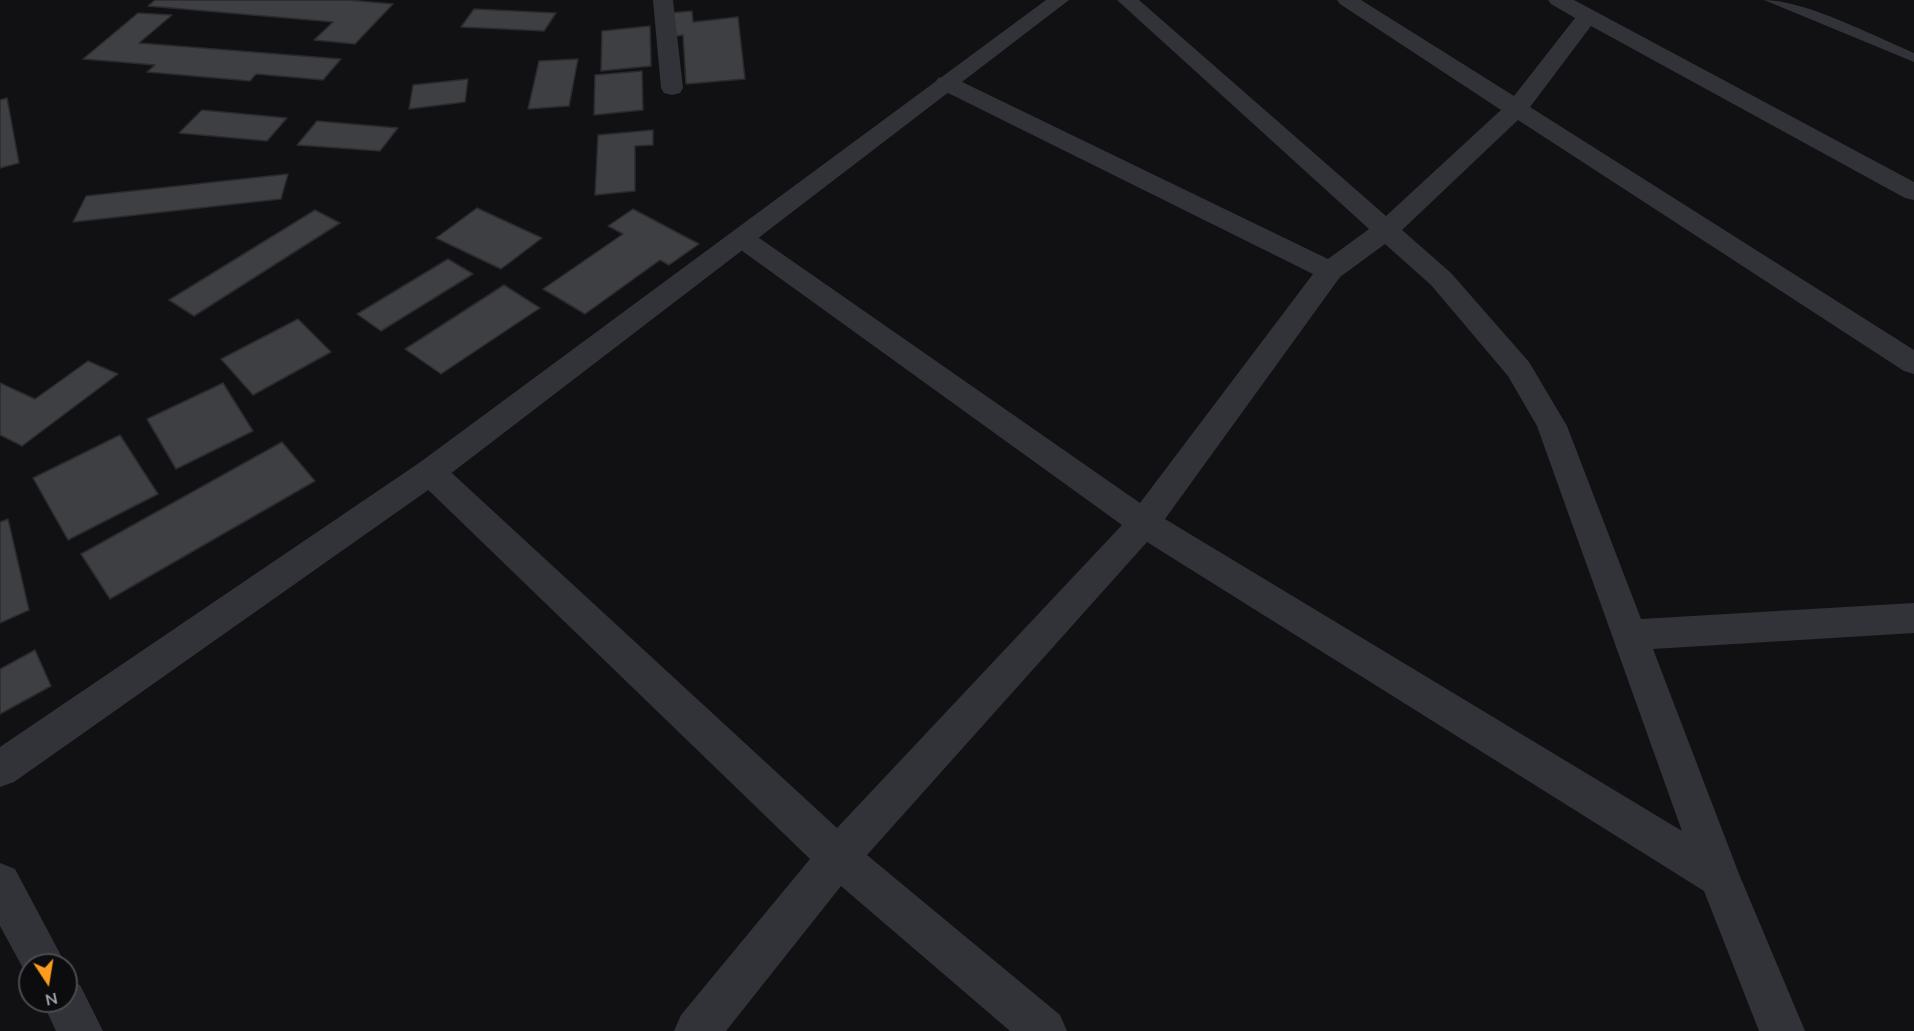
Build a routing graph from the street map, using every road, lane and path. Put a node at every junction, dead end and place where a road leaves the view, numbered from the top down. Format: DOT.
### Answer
graph roads {
  1 [pos="663,0"];
  2 [pos="1059,0"];
  3 [pos="1127,0"];
  4 [pos="1347,0"];
  5 [pos="1558,0"];
  6 [pos="1770,0"];
  7 [pos="1588,15"];
  8 [pos="1914,58"];
  9 [pos="946,83"];
  10 [pos="672,88"];
  11 [pos="1516,109"];
  12 [pos="1914,192"];
  13 [pos="1387,229"];
  14 [pos="743,239"];
  15 [pos="1330,272"];
  16 [pos="1914,364"];
  17 [pos="430,472"];
  18 [pos="1144,523"];
  19 [pos="1914,618"];
  20 [pos="1630,635"];
  21 [pos="0,769"];
  22 [pos="838,857"];
  23 [pos="1719,877"];
  24 [pos="0,884"];
  25 [pos="37,953"];
  26 [pos="70,1013"];
  27 [pos="80,1031"];
  28 [pos="697,1031"];
  29 [pos="1044,1031"];
  30 [pos="1782,1031"];
  1 -- 10 [label="street"];
  2 -- 9 [label="street"];
  3 -- 13 [label="street"];
  4 -- 11 [label="street"];
  5 -- 7 [label="street"];
  6 -- 8 [label="lane"];
  7 -- 11 [label="street"];
  7 -- 12 [label="street"];
  9 -- 14 [label="street"];
  9 -- 15 [label="street"];
  11 -- 13 [label="street"];
  11 -- 16 [label="street"];
  13 -- 15 [label="street"];
  13 -- 20 [label="street"];
  14 -- 17 [label="street"];
  14 -- 18 [label="street"];
  15 -- 18 [label="street"];
  17 -- 21 [label="street"];
  17 -- 22 [label="street"];
  18 -- 22 [label="street"];
  18 -- 23 [label="street"];
  19 -- 20 [label="street"];
  20 -- 23 [label="street"];
  22 -- 28 [label="street"];
  22 -- 29 [label="street"];
  23 -- 30 [label="street"];
  24 -- 25 [label="street"];
  26 -- 27 [label="street"];
}
